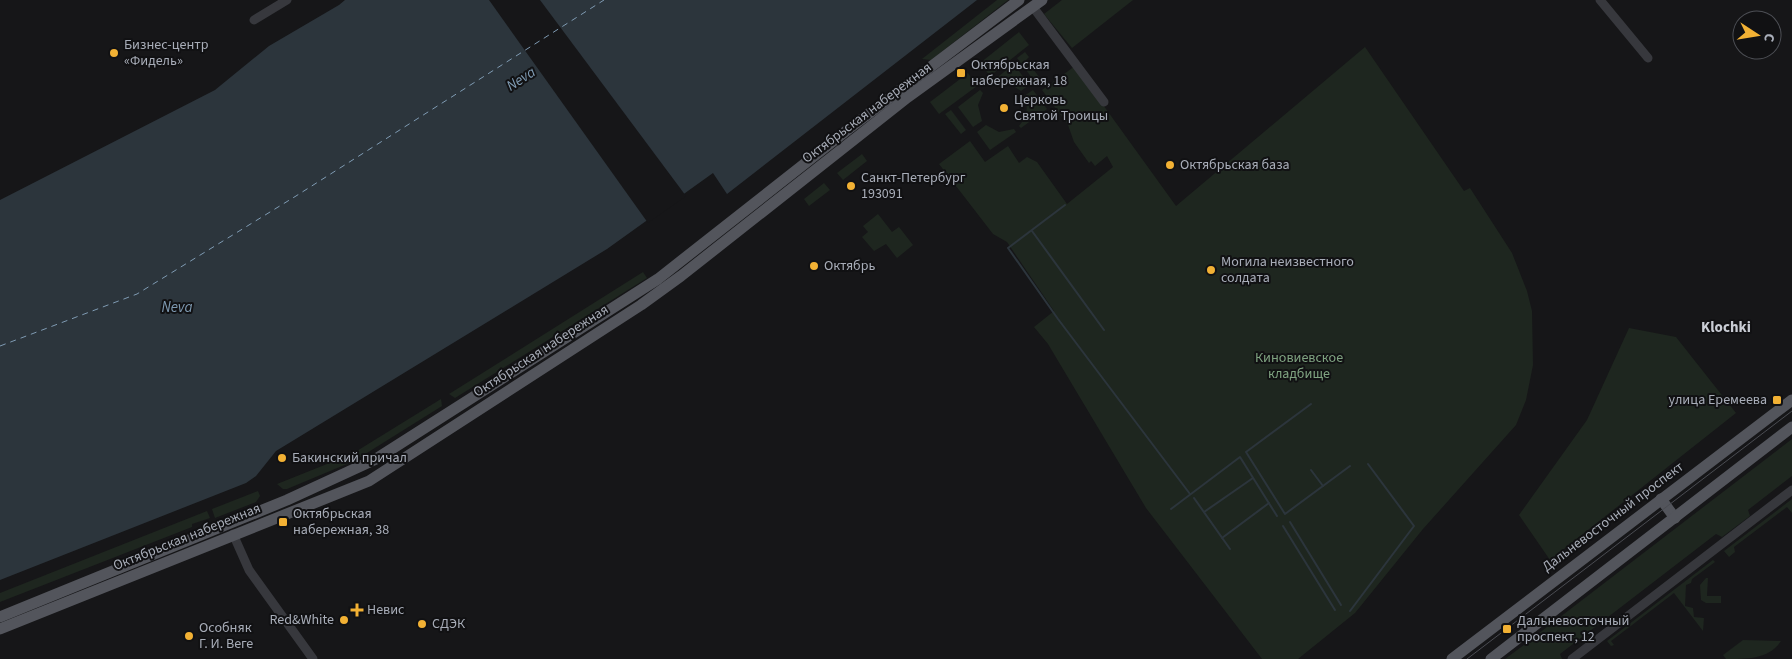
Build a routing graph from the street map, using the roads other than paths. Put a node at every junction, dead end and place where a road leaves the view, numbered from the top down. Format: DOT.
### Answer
graph roads {
  1 [pos="287,0"];
  2 [pos="1019,0"];
  3 [pos="1600,0"];
  4 [pos="1037,3"];
  5 [pos="254,20"];
  6 [pos="1648,58"];
  7 [pos="1104,102"];
  8 [pos="1792,400"];
  9 [pos="1792,427"];
  10 [pos="1792,490"];
  11 [pos="1662,499"];
  12 [pos="1674,518"];
  13 [pos="233,534"];
  14 [pos="0,617"];
  15 [pos="0,629"];
  16 [pos="313,659"];
  17 [pos="1452,659"];
  18 [pos="1491,659"];
  19 [pos="1572,659"];
  1 -- 5 [label="street"];
  2 -- 14 [label="main road, Октябрьская набережная"];
  3 -- 6 [label="street"];
  4 -- 7 [label="street"];
  4 -- 13 [label="main road, Октябрьская набережная"];
  8 -- 11 [label="main road, Дальневосточный проспект"];
  9 -- 12 [label="main road"];
  10 -- 19 [label="street"];
  11 -- 12 [label="main road"];
  11 -- 17 [label="main road, Дальневосточный проспект"];
  12 -- 18 [label="main road"];
  13 -- 15 [label="main road, Октябрьская набережная"];
  13 -- 16 [label="street"];
}
